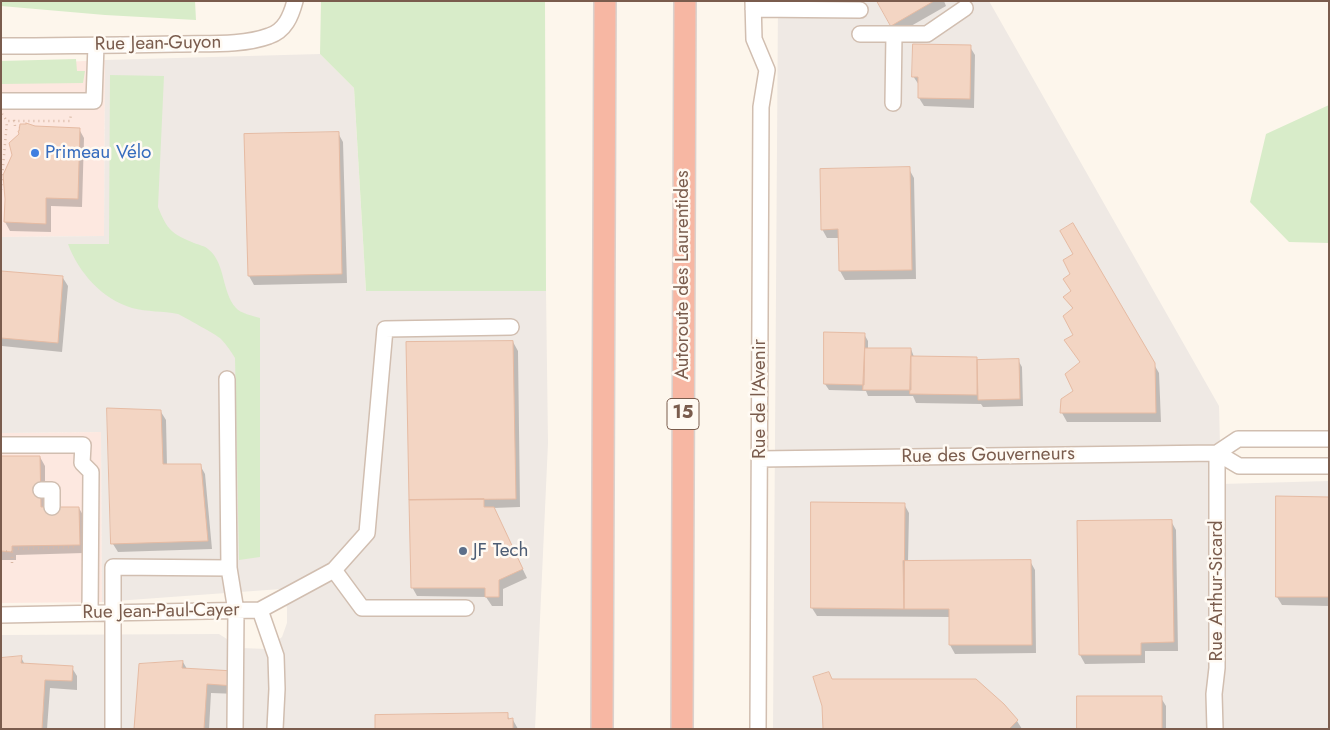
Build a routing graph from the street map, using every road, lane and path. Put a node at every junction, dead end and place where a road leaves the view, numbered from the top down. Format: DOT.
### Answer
graph roads {
  1 [pos="295,1"];
  2 [pos="605,1"];
  3 [pos="685,1"];
  4 [pos="753,5"];
  5 [pos="965,8"];
  6 [pos="860,10"];
  7 [pos="860,34"];
  8 [pos="894,34"];
  9 [pos="96,45"];
  10 [pos="1,46"];
  11 [pos="1,101"];
  12 [pos="893,102"];
  13 [pos="70,109"];
  14 [pos="1,113"];
  15 [pos="14,120"];
  16 [pos="7,121"];
  17 [pos="70,121"];
  18 [pos="6,126"];
  19 [pos="14,126"];
  20 [pos="19,127"];
  21 [pos="69,127"];
  22 [pos="2,182"];
  23 [pos="1,190"];
  24 [pos="511,327"];
  25 [pos="227,379"];
  26 [pos="1329,439"];
  27 [pos="1,445"];
  28 [pos="1217,453"];
  29 [pos="759,459"];
  30 [pos="1329,466"];
  31 [pos="41,490"];
  32 [pos="52,507"];
  33 [pos="83,547"];
  34 [pos="1,551"];
  35 [pos="12,552"];
  36 [pos="12,566"];
  37 [pos="229,568"];
  38 [pos="334,570"];
  39 [pos="466,608"];
  40 [pos="260,610"];
  41 [pos="236,611"];
  42 [pos="90,613"];
  43 [pos="114,613"];
  44 [pos="1,615"];
  45 [pos="113,729"];
  46 [pos="236,729"];
  47 [pos="275,729"];
  48 [pos="602,729"];
  49 [pos="682,729"];
  50 [pos="758,729"];
  51 [pos="1215,729"];
  1 -- 9 [label="street, Rue Jean-Guyon"];
  2 -- 48 [label="highway"];
  3 -- 49 [label="highway, Autoroute des Laurentides / 15"];
  4 -- 6 [label="street"];
  4 -- 29 [label="street, Rue de l'Avenir"];
  5 -- 8 [label="street"];
  7 -- 8 [label="street"];
  8 -- 12 [label="street"];
  9 -- 10 [label="street, Rue Jean-Guyon"];
  9 -- 11 [label="street"];
  13 -- 17 [label="path"];
  14 -- 16 [label="path"];
  15 -- 16 [label="path"];
  15 -- 17 [label="path"];
  15 -- 19 [label="path"];
  16 -- 18 [label="path"];
  17 -- 21 [label="path"];
  18 -- 19 [label="path"];
  18 -- 22 [label="path"];
  19 -- 20 [label="path"];
  22 -- 23 [label="path"];
  24 -- 38 [label="street"];
  25 -- 37 [label="street"];
  26 -- 28 [label="street"];
  27 -- 42 [label="street"];
  28 -- 29 [label="street, Rue des Gouverneurs"];
  28 -- 30 [label="street"];
  28 -- 51 [label="street, Rue Arthur-Sicard"];
  29 -- 50 [label="street, Rue de l'Avenir"];
  31 -- 32 [label="street"];
  33 -- 35 [label="path"];
  34 -- 35 [label="path"];
  35 -- 36 [label="path"];
  37 -- 41 [label="street"];
  37 -- 43 [label="street"];
  38 -- 39 [label="street"];
  38 -- 40 [label="street"];
  40 -- 41 [label="street, Rue Jean-Paul-Cayer"];
  40 -- 47 [label="street, Rue Jean-Paul-Cayer"];
  41 -- 43 [label="street, Rue Jean-Paul-Cayer"];
  41 -- 46 [label="street"];
  42 -- 43 [label="street, Rue Jean-Paul-Cayer"];
  42 -- 44 [label="street, Rue Jean-Paul-Cayer"];
  43 -- 45 [label="street"];
}
